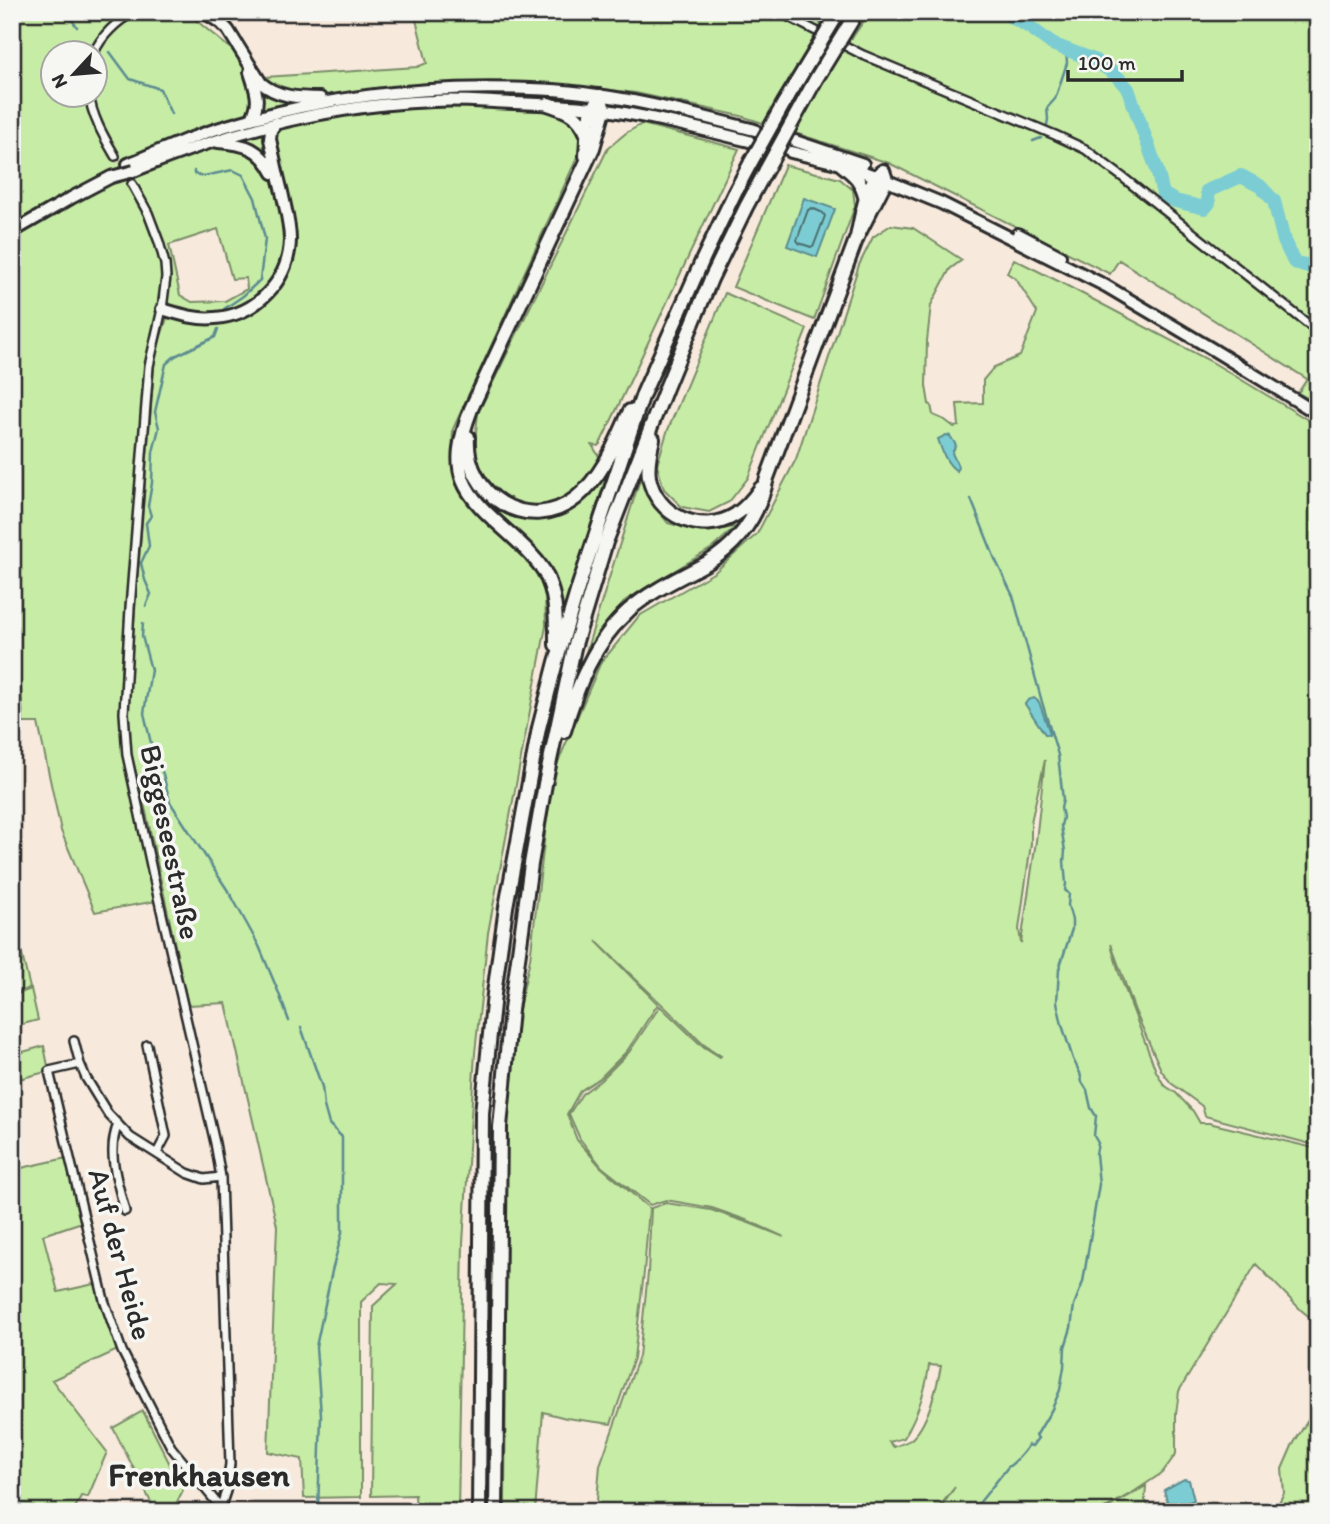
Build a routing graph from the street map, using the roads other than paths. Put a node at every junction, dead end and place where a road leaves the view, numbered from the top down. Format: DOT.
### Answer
graph roads {
  1 [pos="134,12"];
  2 [pos="204,12"];
  3 [pos="779,12"];
  4 [pos="839,12"];
  5 [pos="857,12"];
  6 [pos="103,38"];
  7 [pos="246,59"];
  8 [pos="432,95"];
  9 [pos="600,96"];
  10 [pos="346,99"];
  11 [pos="548,104"];
  12 [pos="92,108"];
  13 [pos="598,109"];
  14 [pos="251,119"];
  15 [pos="276,123"];
  16 [pos="755,130"];
  17 [pos="587,134"];
  18 [pos="748,141"];
  19 [pos="211,142"];
  20 [pos="115,156"];
  21 [pos="841,164"];
  22 [pos="131,168"];
  23 [pos="582,172"];
  24 [pos="881,176"];
  25 [pos="132,184"];
  26 [pos="282,192"];
  27 [pos="866,200"];
  28 [pos="12,232"];
  29 [pos="857,237"];
  30 [pos="162,309"];
  31 [pos="1318,331"];
  32 [pos="666,388"];
  33 [pos="643,394"];
  34 [pos="471,409"];
  35 [pos="1318,414"];
  36 [pos="767,478"];
  37 [pos="556,662"];
  38 [pos="545,784"];
  39 [pos="74,1041"];
  40 [pos="147,1045"];
  41 [pos="80,1064"];
  42 [pos="118,1124"];
  43 [pos="157,1153"];
  44 [pos="221,1177"];
  45 [pos="125,1211"];
  46 [pos="220,1510"];
  47 [pos="479,1512"];
  48 [pos="496,1512"];
  1 -- 6 [label="street"];
  2 -- 7 [label="main road"];
  3 -- 31 [label="street"];
  4 -- 33 [label="highway, bridge"];
  5 -- 32 [label="highway, bridge"];
  7 -- 10 [label="main road"];
  7 -- 14 [label="main road"];
  8 -- 9 [label="main road"];
  8 -- 10 [label="main road"];
  8 -- 11 [label="main road"];
  8 -- 15 [label="main road"];
  9 -- 13 [label="highway"];
  9 -- 16 [label="main road"];
  10 -- 14 [label="main road"];
  11 -- 13 [label="main road"];
  11 -- 17 [label="highway"];
  12 -- 20 [label="street"];
  13 -- 17 [label="highway"];
  13 -- 18 [label="main road"];
  13 -- 23 [label="highway"];
  14 -- 22 [label="main road"];
  15 -- 19 [label="main road"];
  15 -- 26 [label="main road"];
  17 -- 23 [label="highway"];
  19 -- 22 [label="main road"];
  19 -- 26 [label="main road"];
  21 -- 24 [label="main road"];
  21 -- 24 [label="main road"];
  21 -- 27 [label="highway"];
  22 -- 28 [label="main road, bridge"];
  23 -- 34 [label="highway"];
  24 -- 27 [label="highway"];
  24 -- 29 [label="highway"];
  24 -- 35 [label="main road"];
  25 -- 30 [label="street, Biggeseestraße"];
  26 -- 30 [label="main road"];
  27 -- 29 [label="highway"];
  29 -- 36 [label="highway"];
  30 -- 44 [label="street, Biggeseestraße"];
  32 -- 36 [label="highway"];
  32 -- 38 [label="highway"];
  33 -- 34 [label="highway"];
  33 -- 37 [label="highway"];
  34 -- 37 [label="highway"];
  36 -- 38 [label="highway"];
  37 -- 47 [label="highway"];
  38 -- 48 [label="highway"];
  39 -- 41 [label="street"];
  40 -- 43 [label="street"];
  41 -- 42 [label="street"];
  41 -- 46 [label="street, Auf der Heide"];
  42 -- 43 [label="street"];
  42 -- 45 [label="street"];
  43 -- 44 [label="street"];
  44 -- 46 [label="street, Biggeseestraße"];
}
